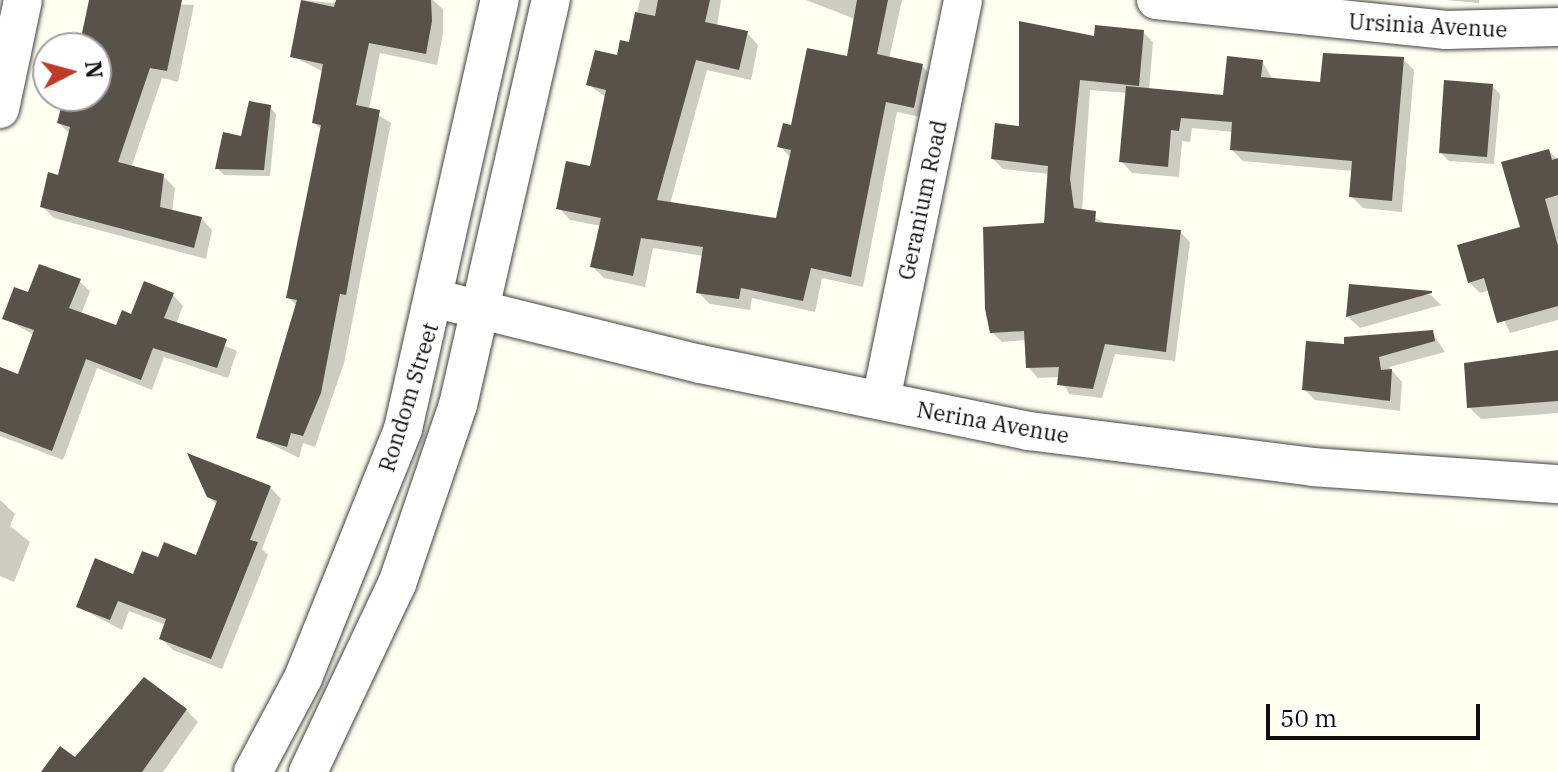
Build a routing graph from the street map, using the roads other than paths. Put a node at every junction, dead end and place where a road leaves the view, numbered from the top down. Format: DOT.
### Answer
graph roads {
  1 [pos="23,0"];
  2 [pos="500,0"];
  3 [pos="551,0"];
  4 [pos="963,0"];
  5 [pos="1156,0"];
  6 [pos="1558,27"];
  7 [pos="0,109"];
  8 [pos="437,299"];
  9 [pos="483,308"];
  10 [pos="881,400"];
  11 [pos="1558,484"];
  12 [pos="310,771"];
  13 [pos="253,772"];
  1 -- 7 [label="street"];
  2 -- 8 [label="street, Rondom Street"];
  3 -- 9 [label="street"];
  4 -- 10 [label="street, Geranium Road"];
  5 -- 6 [label="street, Ursinia Avenue"];
  8 -- 9 [label="street, Nerina Avenue"];
  8 -- 13 [label="street, Rondom Street"];
  9 -- 10 [label="street, Nerina Avenue"];
  9 -- 12 [label="street"];
  10 -- 11 [label="street, Nerina Avenue"];
}
